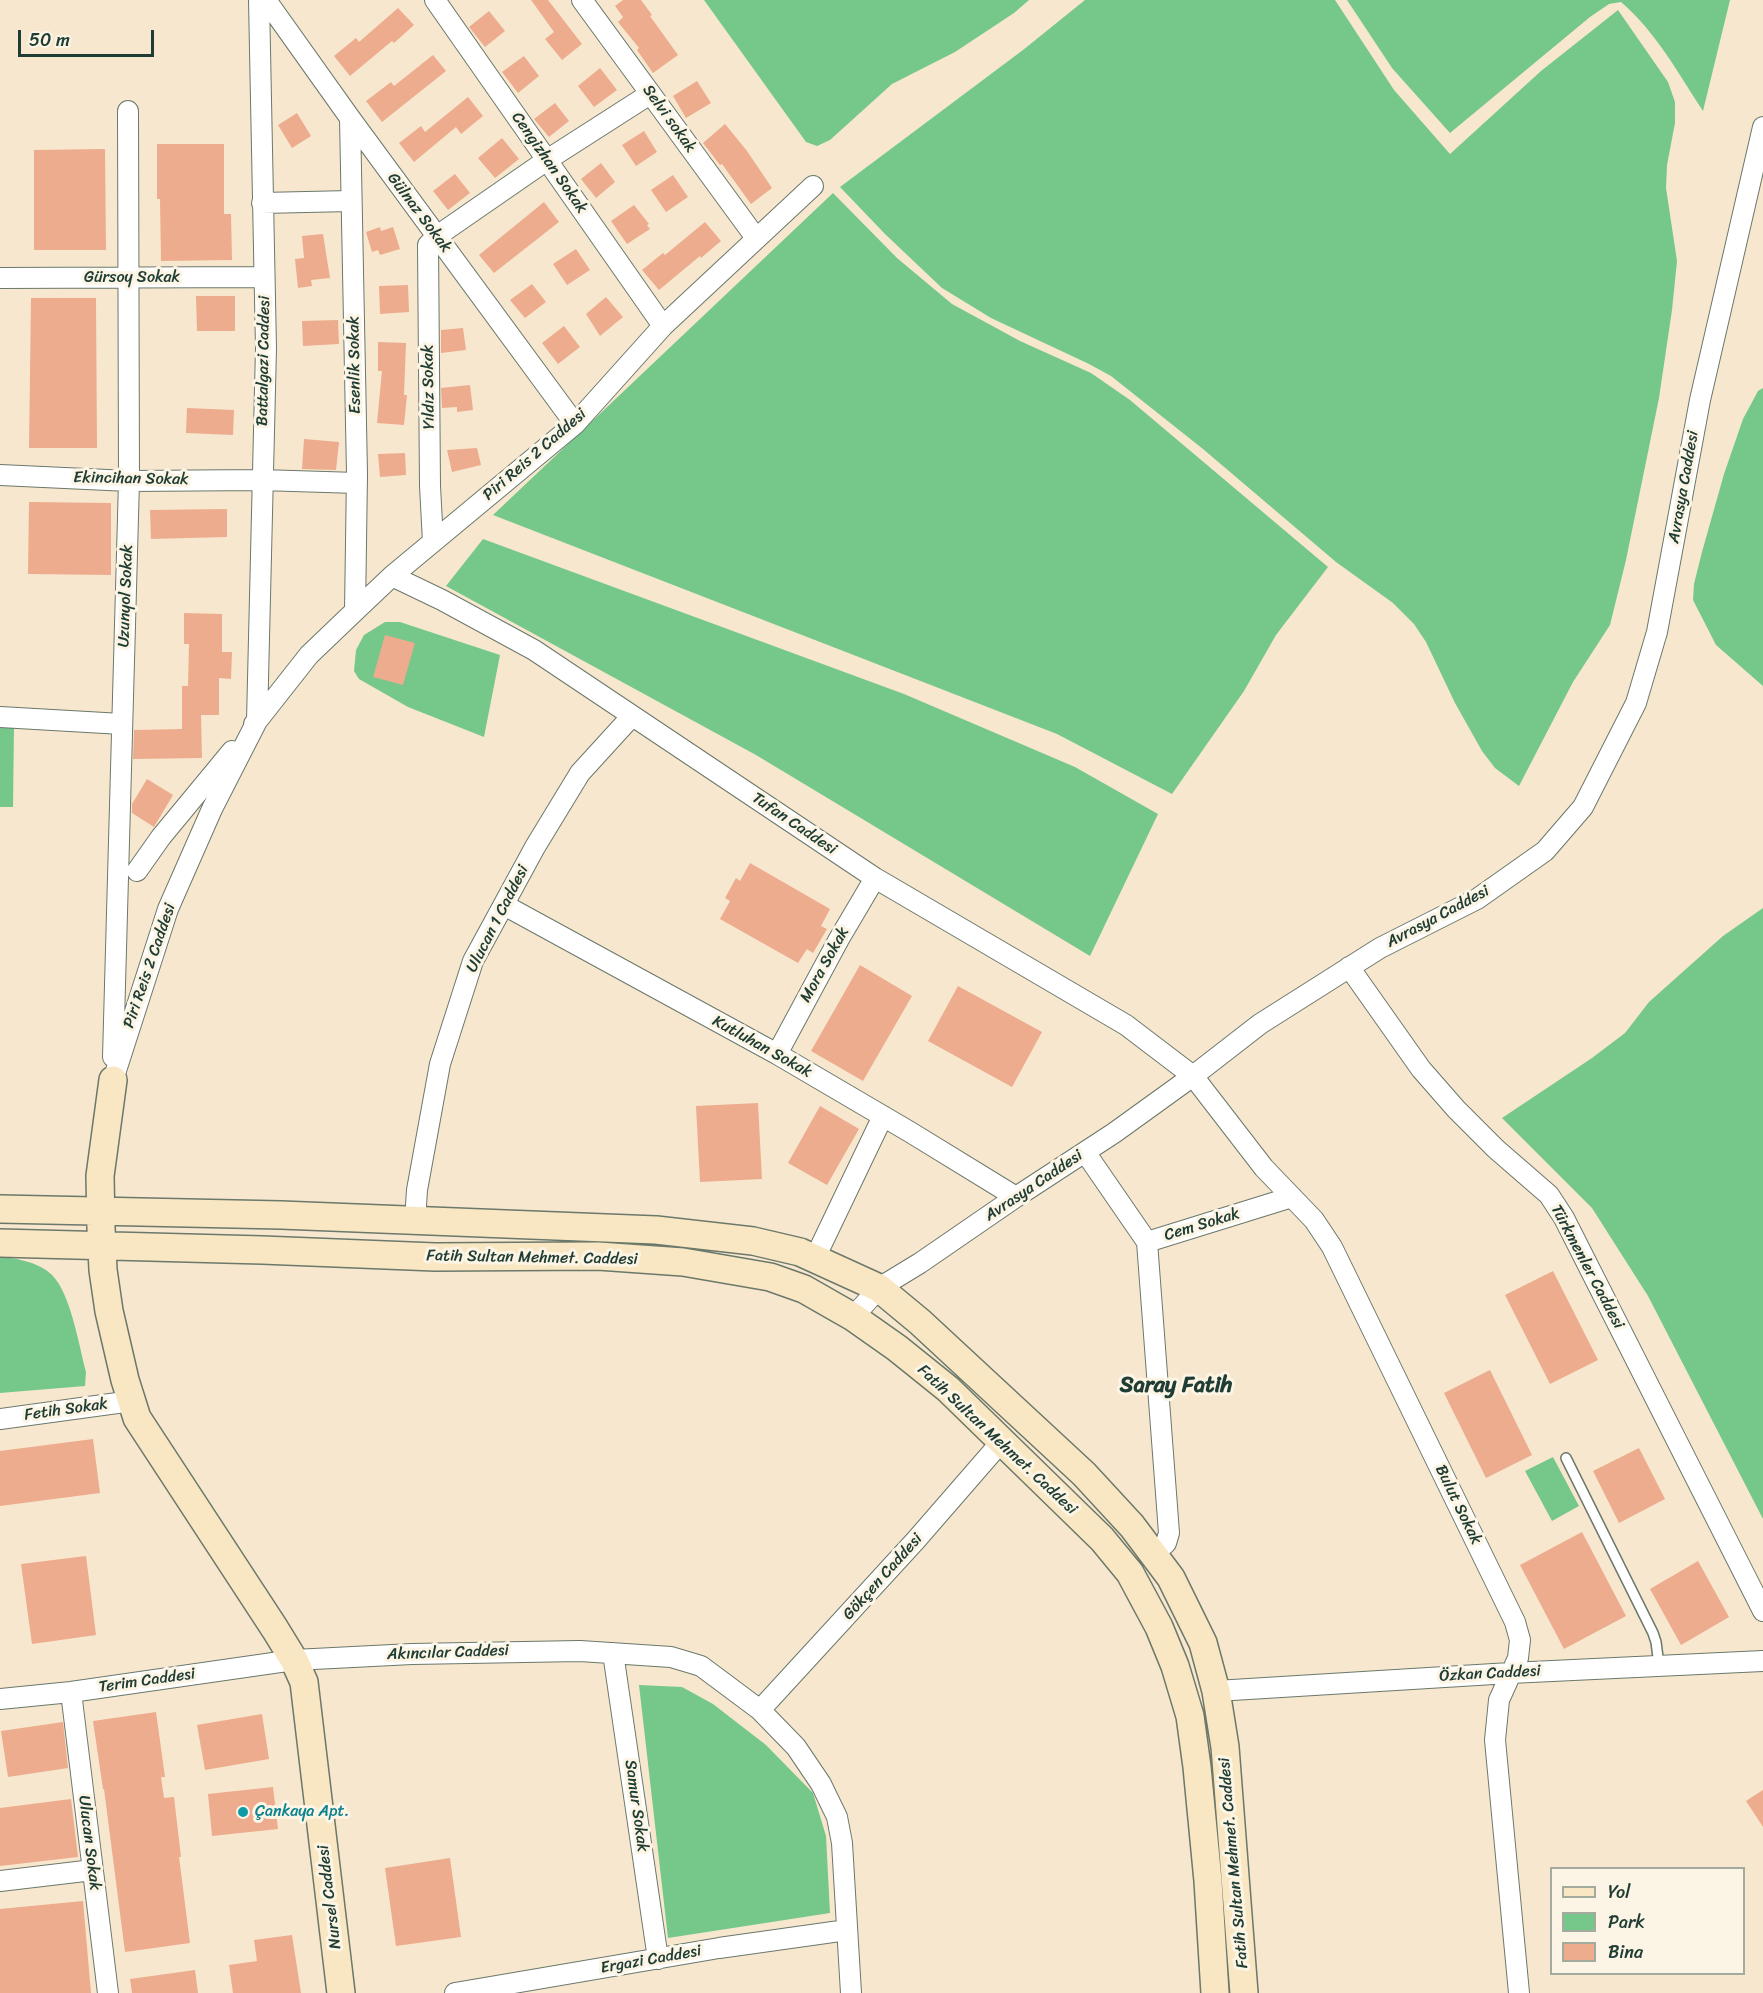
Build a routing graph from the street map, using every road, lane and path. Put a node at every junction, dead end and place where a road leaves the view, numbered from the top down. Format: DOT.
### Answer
graph roads {
  1 [pos="259,0"];
  2 [pos="266,0"];
  3 [pos="435,0"];
  4 [pos="582,0"];
  5 [pos="650,94"];
  6 [pos="128,111"];
  7 [pos="350,118"];
  8 [pos="1763,127"];
  9 [pos="547,160"];
  10 [pos="813,186"];
  11 [pos="351,201"];
  12 [pos="262,203"];
  13 [pos="437,236"];
  14 [pos="756,238"];
  15 [pos="264,277"];
  16 [pos="0,278"];
  17 [pos="130,279"];
  18 [pos="663,326"];
  19 [pos="575,424"];
  20 [pos="0,475"];
  21 [pos="261,480"];
  22 [pos="129,481"];
  23 [pos="357,483"];
  24 [pos="433,542"];
  25 [pos="392,576"];
  26 [pos="355,611"];
  27 [pos="632,716"];
  28 [pos="0,717"];
  29 [pos="257,721"];
  30 [pos="122,724"];
  31 [pos="137,872"];
  32 [pos="874,878"];
  33 [pos="504,905"];
  34 [pos="1349,968"];
  35 [pos="777,1054"];
  36 [pos="1193,1076"];
  37 [pos="112,1080"];
  38 [pos="883,1116"];
  39 [pos="1085,1152"];
  40 [pos="1016,1197"];
  41 [pos="1292,1197"];
  42 [pos="0,1209"];
  43 [pos="415,1221"];
  44 [pos="101,1228"];
  45 [pos="1147,1242"];
  46 [pos="0,1243"];
  47 [pos="815,1258"];
  48 [pos="879,1288"];
  49 [pos="854,1317"];
  50 [pos="132,1401"];
  51 [pos="0,1419"];
  52 [pos="1002,1441"];
  53 [pos="1566,1458"];
  54 [pos="1154,1554"];
  55 [pos="1763,1611"];
  56 [pos="613,1653"];
  57 [pos="294,1660"];
  58 [pos="1763,1661"];
  59 [pos="1659,1665"];
  60 [pos="1510,1673"];
  61 [pos="1216,1691"];
  62 [pos="71,1692"];
  63 [pos="0,1699"];
  64 [pos="760,1710"];
  65 [pos="93,1869"];
  66 [pos="0,1881"];
  67 [pos="847,1930"];
  68 [pos="658,1959"];
  69 [pos="108,1993"];
  70 [pos="341,1993"];
  71 [pos="455,1993"];
  72 [pos="851,1993"];
  73 [pos="1215,1993"];
  74 [pos="1244,1993"];
  75 [pos="1519,1993"];
  1 -- 12 [label="street, Battalgazi Caddesi"];
  2 -- 7 [label="street, Gülnaz Sokak"];
  3 -- 9 [label="street, Cengizhan Sokak"];
  4 -- 5 [label="street, Selvi sokak"];
  5 -- 9 [label="street"];
  5 -- 14 [label="street, Selvi sokak"];
  6 -- 17 [label="street, Uzunyol Sokak"];
  7 -- 11 [label="street, Esenlik Sokak"];
  7 -- 13 [label="street, Gülnaz Sokak"];
  8 -- 34 [label="street, Avrasya Caddesi"];
  9 -- 13 [label="street"];
  9 -- 18 [label="street, Cengizhan Sokak"];
  10 -- 14 [label="street, Piri Reis 2 Caddesi"];
  11 -- 12 [label="street"];
  11 -- 23 [label="street, Esenlik Sokak"];
  12 -- 15 [label="street, Battalgazi Caddesi"];
  13 -- 19 [label="street, Gülnaz Sokak"];
  13 -- 24 [label="street, Yıldız Sokak"];
  14 -- 18 [label="street, Piri Reis 2 Caddesi"];
  15 -- 17 [label="street, Gürsoy Sokak"];
  15 -- 21 [label="street, Battalgazi Caddesi"];
  16 -- 17 [label="street, Gürsoy Sokak"];
  17 -- 22 [label="street, Uzunyol Sokak"];
  18 -- 19 [label="street, Piri Reis 2 Caddesi"];
  19 -- 24 [label="street, Piri Reis 2 Caddesi"];
  20 -- 22 [label="street, Ekincihan Sokak"];
  21 -- 22 [label="street, Ekincihan Sokak"];
  21 -- 23 [label="street, Ekincihan Sokak"];
  21 -- 29 [label="street, Battalgazi Caddesi"];
  22 -- 30 [label="street, Uzunyol Sokak"];
  23 -- 26 [label="street, Esenlik Sokak"];
  24 -- 25 [label="street, Piri Reis 2 Caddesi"];
  25 -- 26 [label="street, Piri Reis 2 Caddesi"];
  25 -- 27 [label="street, Tufan Caddesi"];
  26 -- 29 [label="street, Piri Reis 2 Caddesi"];
  27 -- 32 [label="street, Tufan Caddesi"];
  27 -- 33 [label="street, Ulucan 1 Caddesi"];
  28 -- 30 [label="street"];
  29 -- 31 [label="street, Piri Reis 2 Caddesi"];
  29 -- 37 [label="street, Piri Reis 2 Caddesi"];
  30 -- 37 [label="street, Uzunyol Sokak"];
  32 -- 35 [label="street, Mora Sokak"];
  32 -- 36 [label="street, Tufan Caddesi"];
  33 -- 35 [label="street, Kutluhan Sokak"];
  33 -- 43 [label="street, Ulucan 1 Caddesi"];
  34 -- 36 [label="street, Avrasya Caddesi"];
  34 -- 55 [label="street, Türkmenler Caddesi"];
  35 -- 38 [label="street, Kutluhan Sokak"];
  36 -- 39 [label="street, Avrasya Caddesi"];
  36 -- 41 [label="street, Bulut Sokak"];
  37 -- 44 [label="street, Piri Reis 2 Caddesi"];
  38 -- 40 [label="street, Kutluhan Sokak"];
  38 -- 47 [label="street"];
  39 -- 40 [label="street, Avrasya Caddesi"];
  39 -- 45 [label="street, Cem Sokak"];
  40 -- 48 [label="street, Avrasya Caddesi"];
  41 -- 45 [label="street, Cem Sokak"];
  41 -- 60 [label="street, Bulut Sokak"];
  42 -- 44 [label="street, Fatih Sultan Mehmet. Caddesi"];
  43 -- 44 [label="street, Fatih Sultan Mehmet. Caddesi"];
  43 -- 47 [label="street, Fatih Sultan Mehmet. Caddesi"];
  44 -- 46 [label="street, Fatih Sultan Mehmet. Caddesi"];
  44 -- 49 [label="street, Fatih Sultan Mehmet. Caddesi"];
  44 -- 50 [label="street"];
  45 -- 54 [label="street"];
  47 -- 48 [label="street, Fatih Sultan Mehmet. Caddesi"];
  48 -- 49 [label="street, Avrasya Caddesi"];
  48 -- 54 [label="street, Fatih Sultan Mehmet. Caddesi"];
  49 -- 52 [label="street, Fatih Sultan Mehmet. Caddesi"];
  50 -- 51 [label="street, Fetih Sokak"];
  50 -- 57 [label="street"];
  52 -- 64 [label="street, Gökçen Caddesi"];
  52 -- 73 [label="street, Fatih Sultan Mehmet. Caddesi"];
  53 -- 59 [label="lane"];
  54 -- 61 [label="street, Fatih Sultan Mehmet. Caddesi"];
  56 -- 57 [label="street, Akıncılar Caddesi"];
  56 -- 64 [label="street, Akıncılar Caddesi"];
  56 -- 68 [label="street, Samur Sokak"];
  57 -- 62 [label="street, Terim Caddesi"];
  57 -- 70 [label="street, Nursel Caddesi"];
  58 -- 59 [label="street, Özkan Caddesi"];
  59 -- 60 [label="street, Özkan Caddesi"];
  60 -- 61 [label="street, Özkan Caddesi"];
  60 -- 75 [label="street, Bulut Sokak"];
  61 -- 74 [label="street, Fatih Sultan Mehmet. Caddesi"];
  62 -- 63 [label="street, Terim Caddesi"];
  62 -- 65 [label="street, Ulucan Sokak"];
  64 -- 67 [label="street, Akıncılar Caddesi"];
  65 -- 66 [label="street"];
  65 -- 69 [label="street, Ulucan Sokak"];
  67 -- 68 [label="street, Ergazi Caddesi"];
  67 -- 72 [label="street, Akıncılar Caddesi"];
  68 -- 71 [label="street, Ergazi Caddesi"];
}
